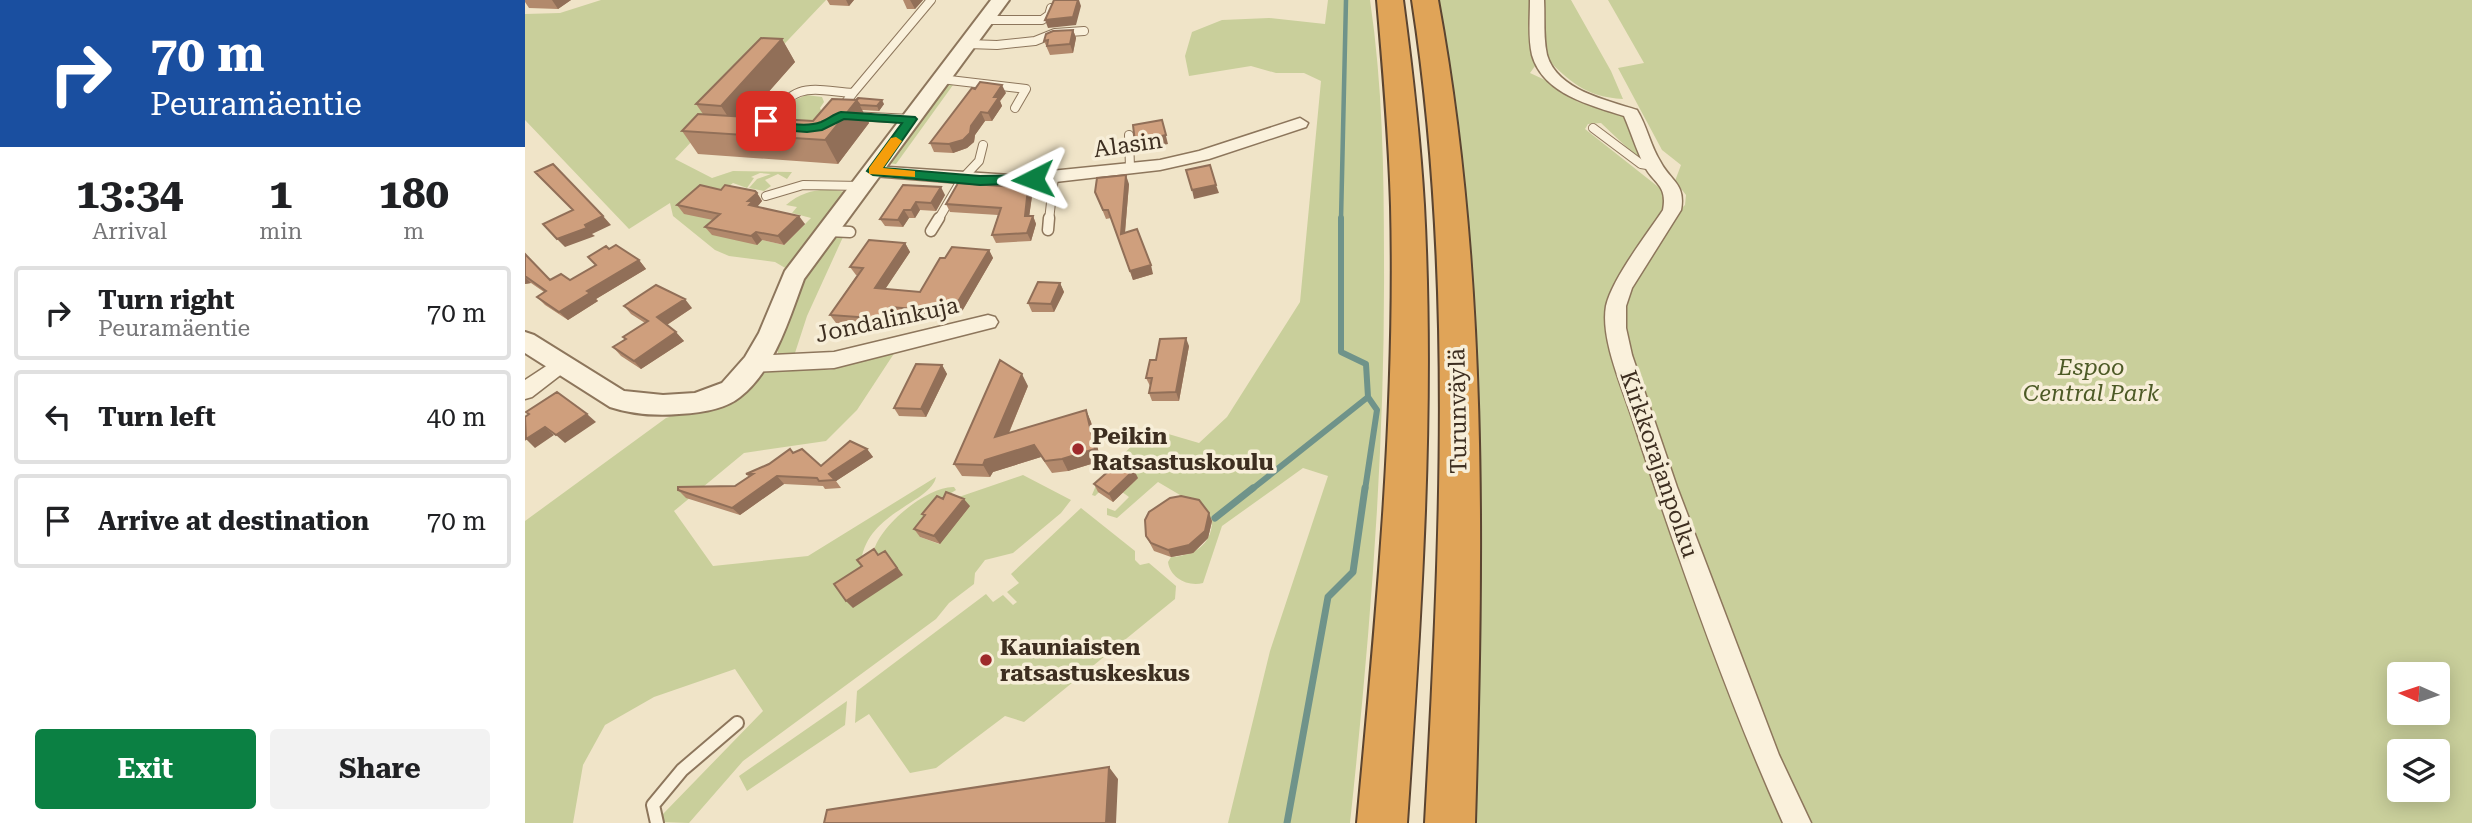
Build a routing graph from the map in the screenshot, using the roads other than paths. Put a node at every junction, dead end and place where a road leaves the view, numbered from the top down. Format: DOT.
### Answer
graph roads {
  1 [pos="931,0"];
  2 [pos="1000,0"];
  3 [pos="1390,0"];
  4 [pos="1425,0"];
  5 [pos="1537,0"];
  6 [pos="1051,8"];
  7 [pos="986,20"];
  8 [pos="1083,31"];
  9 [pos="968,44"];
  10 [pos="941,79"];
  11 [pos="853,93"];
  12 [pos="1015,108"];
  13 [pos="841,115"];
  14 [pos="911,119"];
  15 [pos="832,121"];
  16 [pos="1300,123"];
  17 [pos="780,126"];
  18 [pos="1593,128"];
  19 [pos="1129,135"];
  20 [pos="983,145"];
  21 [pos="1653,166"];
  22 [pos="1130,168"];
  23 [pos="1054,177"];
  24 [pos="868,179"];
  25 [pos="963,179"];
  26 [pos="766,196"];
  27 [pos="1048,230"];
  28 [pos="931,231"];
  29 [pos="988,322"];
  30 [pos="525,341"];
  31 [pos="754,364"];
  32 [pos="560,365"];
  33 [pos="525,391"];
  34 [pos="737,723"];
  35 [pos="657,823"];
  36 [pos="1382,823"];
  37 [pos="1450,823"];
  38 [pos="1797,823"];
  1 -- 11 [label="lane"];
  2 -- 7 [label="street"];
  3 -- 36 [label="highway, Turunväylä"];
  4 -- 37 [label="highway, Turunväylä"];
  5 -- 21 [label="street, Kirkkorajanpolku"];
  6 -- 7 [label="lane"];
  7 -- 9 [label="street"];
  8 -- 9 [label="lane"];
  9 -- 10 [label="street"];
  10 -- 12 [label="lane"];
  10 -- 14 [label="street"];
  11 -- 13 [label="lane"];
  11 -- 17 [label="lane"];
  13 -- 14 [label="lane"];
  13 -- 15 [label="lane"];
  14 -- 24 [label="street"];
  16 -- 22 [label="street, Alasin"];
  18 -- 21 [label="lane"];
  19 -- 22 [label="lane"];
  20 -- 25 [label="lane"];
  21 -- 38 [label="street, Kirkkorajanpolku"];
  22 -- 23 [label="street, Alasin"];
  23 -- 25 [label="street, Alasin"];
  23 -- 27 [label="lane"];
  24 -- 25 [label="street, Alasin"];
  24 -- 26 [label="lane"];
  24 -- 31 [label="street"];
  25 -- 28 [label="lane"];
  29 -- 31 [label="street, Jondalinkuja"];
  30 -- 32 [label="street"];
  31 -- 32 [label="street"];
  32 -- 33 [label="street"];
  34 -- 35 [label="lane"];
}
